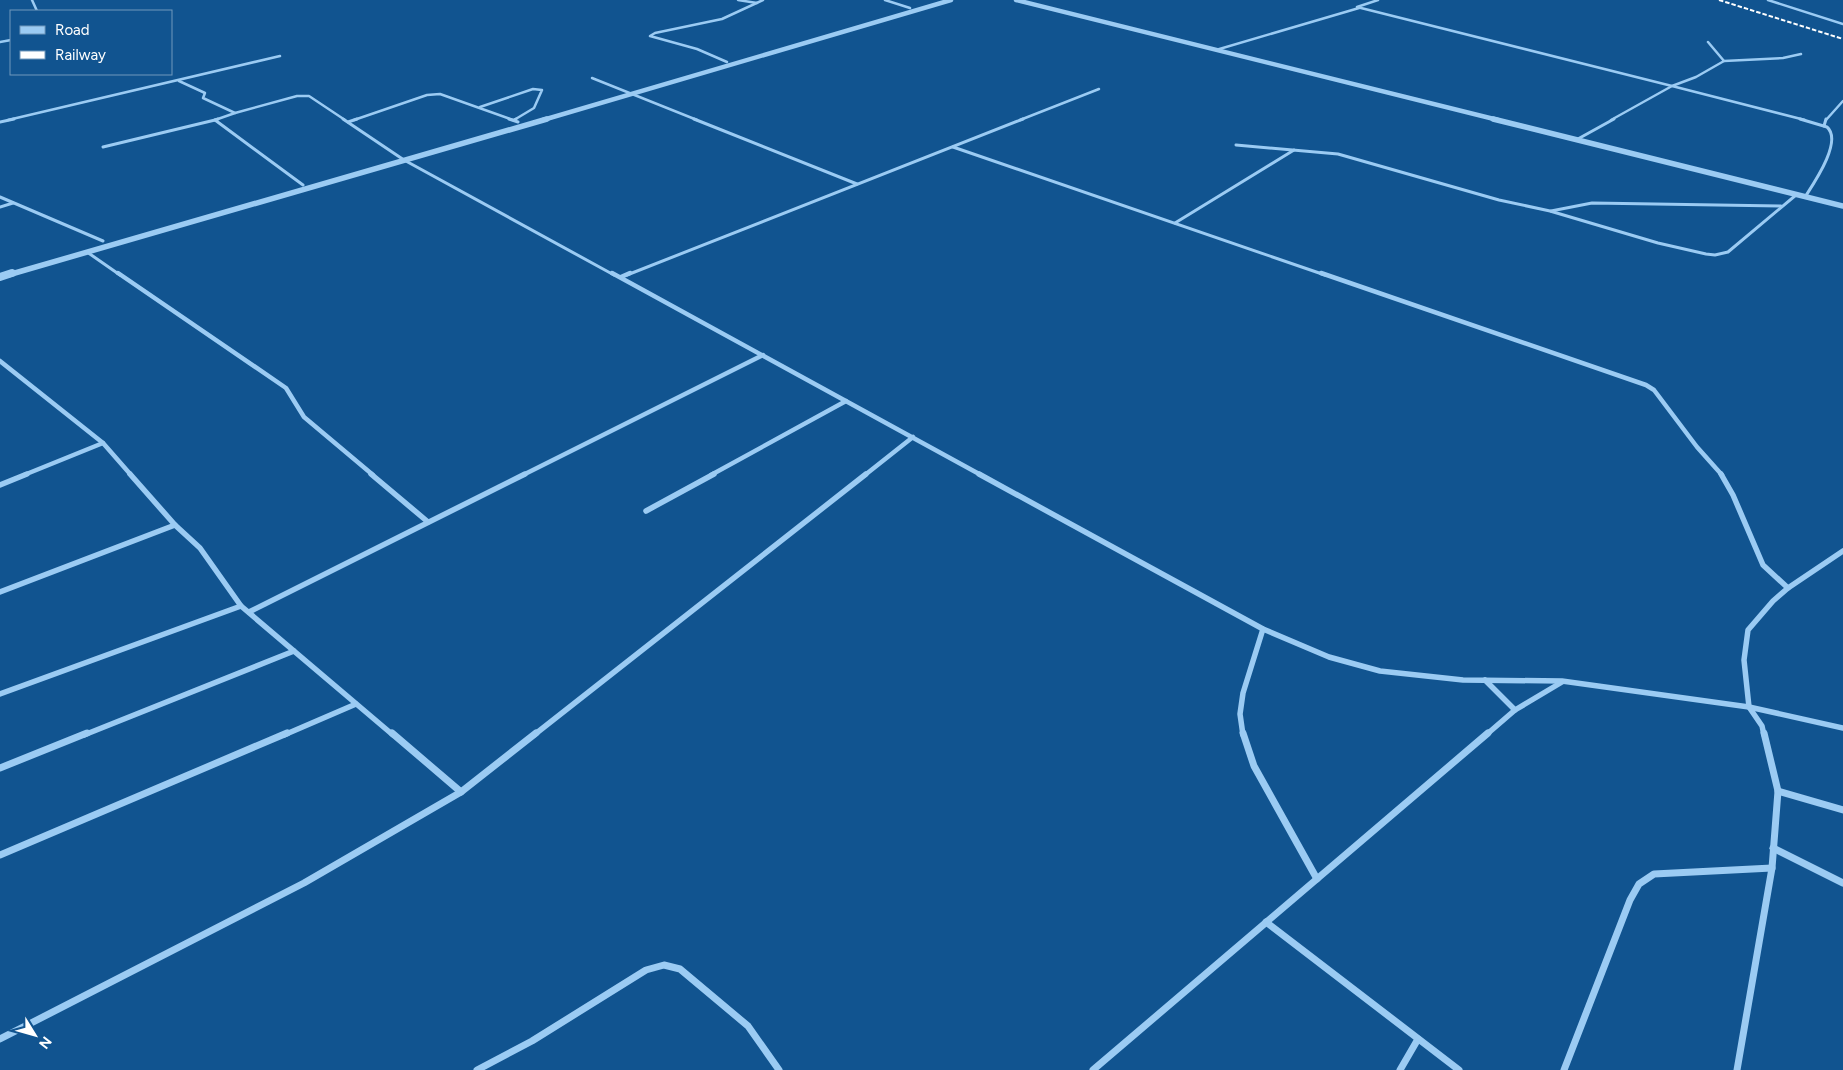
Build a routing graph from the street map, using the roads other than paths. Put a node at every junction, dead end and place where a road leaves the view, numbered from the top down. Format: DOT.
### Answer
graph roads {
  1 [pos="738,0"];
  2 [pos="763,0"];
  3 [pos="886,0"];
  4 [pos="939,0"];
  5 [pos="951,0"];
  6 [pos="1016,0"];
  7 [pos="1378,0"];
  8 [pos="1768,0"];
  9 [pos="757,3"];
  10 [pos="910,8"];
  11 [pos="1359,8"];
  12 [pos="1843,24"];
  13 [pos="1708,42"];
  14 [pos="1216,50"];
  15 [pos="1801,54"];
  16 [pos="280,56"];
  17 [pos="1724,61"];
  18 [pos="727,62"];
  19 [pos="592,78"];
  20 [pos="178,81"];
  21 [pos="1672,86"];
  22 [pos="1099,90"];
  23 [pos="630,92"];
  24 [pos="1843,101"];
  25 [pos="480,106"];
  26 [pos="235,113"];
  27 [pos="215,120"];
  28 [pos="516,121"];
  29 [pos="0,122"];
  30 [pos="348,122"];
  31 [pos="1824,126"];
  32 [pos="1576,140"];
  33 [pos="1236,145"];
  34 [pos="953,146"];
  35 [pos="102,147"];
  36 [pos="1295,149"];
  37 [pos="403,158"];
  38 [pos="857,184"];
  39 [pos="303,185"];
  40 [pos="1796,195"];
  41 [pos="0,197"];
  42 [pos="1805,197"];
  43 [pos="14,203"];
  44 [pos="1781,206"];
  45 [pos="1843,206"];
  46 [pos="0,207"];
  47 [pos="1550,211"];
  48 [pos="1175,223"];
  49 [pos="103,241"];
  50 [pos="86,252"];
  51 [pos="0,271"];
  52 [pos="0,277"];
  53 [pos="620,277"];
  54 [pos="763,355"];
  55 [pos="0,360"];
  56 [pos="846,401"];
  57 [pos="913,437"];
  58 [pos="103,443"];
  59 [pos="0,485"];
  60 [pos="646,511"];
  61 [pos="428,522"];
  62 [pos="175,526"];
  63 [pos="1841,553"];
  64 [pos="1788,588"];
  65 [pos="0,592"];
  66 [pos="241,606"];
  67 [pos="249,612"];
  68 [pos="1264,629"];
  69 [pos="294,651"];
  70 [pos="1485,680"];
  71 [pos="1562,681"];
  72 [pos="0,694"];
  73 [pos="356,704"];
  74 [pos="1750,707"];
  75 [pos="1515,710"];
  76 [pos="1843,728"];
  77 [pos="0,768"];
  78 [pos="1778,791"];
  79 [pos="461,792"];
  80 [pos="1843,810"];
  81 [pos="1773,848"];
  82 [pos="0,855"];
  83 [pos="1772,868"];
  84 [pos="1318,879"];
  85 [pos="1843,883"];
  86 [pos="1266,922"];
  87 [pos="0,1039"];
  88 [pos="1418,1039"];
  89 [pos="478,1070"];
  90 [pos="779,1070"];
  91 [pos="1093,1070"];
  92 [pos="1400,1070"];
  93 [pos="1459,1070"];
  94 [pos="1564,1070"];
  95 [pos="1737,1070"];
  1 -- 9 [label="street"];
  2 -- 9 [label="street"];
  3 -- 10 [label="street"];
  4 -- 10 [label="street"];
  5 -- 23 [label="street"];
  6 -- 14 [label="street"];
  7 -- 11 [label="street"];
  8 -- 12 [label="street"];
  9 -- 18 [label="street"];
  10 -- 18 [label="street"];
  11 -- 14 [label="street"];
  11 -- 21 [label="street"];
  13 -- 17 [label="street"];
  14 -- 32 [label="street"];
  15 -- 17 [label="street"];
  16 -- 20 [label="street"];
  17 -- 21 [label="street"];
  18 -- 23 [label="street"];
  19 -- 23 [label="street"];
  20 -- 26 [label="street"];
  20 -- 29 [label="street"];
  21 -- 31 [label="street"];
  21 -- 32 [label="street"];
  22 -- 34 [label="street"];
  23 -- 28 [label="street"];
  23 -- 37 [label="street"];
  23 -- 38 [label="street"];
  24 -- 31 [label="street"];
  25 -- 28 [label="street"];
  25 -- 28 [label="street"];
  25 -- 30 [label="street"];
  26 -- 27 [label="street"];
  26 -- 30 [label="street"];
  27 -- 35 [label="street"];
  27 -- 39 [label="street"];
  28 -- 37 [label="street"];
  30 -- 37 [label="street"];
  31 -- 42 [label="street"];
  32 -- 40 [label="street"];
  33 -- 36 [label="street"];
  34 -- 38 [label="street"];
  34 -- 48 [label="street"];
  36 -- 47 [label="street"];
  36 -- 48 [label="street"];
  37 -- 39 [label="street"];
  37 -- 50 [label="street"];
  37 -- 53 [label="street"];
  38 -- 53 [label="street"];
  39 -- 49 [label="street"];
  40 -- 42 [label="street"];
  40 -- 44 [label="street"];
  41 -- 43 [label="street"];
  42 -- 45 [label="street"];
  43 -- 46 [label="street"];
  43 -- 49 [label="street"];
  44 -- 47 [label="street"];
  44 -- 47 [label="street"];
  48 -- 64 [label="street"];
  49 -- 51 [label="street"];
  50 -- 52 [label="street"];
  50 -- 61 [label="street"];
  53 -- 54 [label="street"];
  54 -- 56 [label="street"];
  54 -- 61 [label="street"];
  55 -- 58 [label="street"];
  56 -- 57 [label="street"];
  56 -- 60 [label="street"];
  57 -- 68 [label="street"];
  57 -- 79 [label="street"];
  58 -- 59 [label="street"];
  58 -- 62 [label="street"];
  61 -- 67 [label="street"];
  62 -- 65 [label="street"];
  62 -- 66 [label="street"];
  63 -- 64 [label="street"];
  64 -- 74 [label="street"];
  66 -- 67 [label="street"];
  66 -- 72 [label="street"];
  67 -- 69 [label="street"];
  68 -- 70 [label="street"];
  68 -- 84 [label="street"];
  69 -- 73 [label="street"];
  69 -- 77 [label="street"];
  70 -- 71 [label="street"];
  70 -- 75 [label="street"];
  71 -- 74 [label="street"];
  71 -- 75 [label="street"];
  73 -- 79 [label="street"];
  73 -- 82 [label="street"];
  74 -- 76 [label="street"];
  74 -- 78 [label="street"];
  75 -- 84 [label="street"];
  78 -- 80 [label="street"];
  78 -- 81 [label="street"];
  79 -- 87 [label="street"];
  81 -- 83 [label="street"];
  81 -- 85 [label="street"];
  83 -- 94 [label="street"];
  83 -- 95 [label="street"];
  84 -- 86 [label="street"];
  86 -- 88 [label="street"];
  86 -- 91 [label="street"];
  88 -- 92 [label="street"];
  88 -- 93 [label="street"];
  89 -- 90 [label="street"];
}
